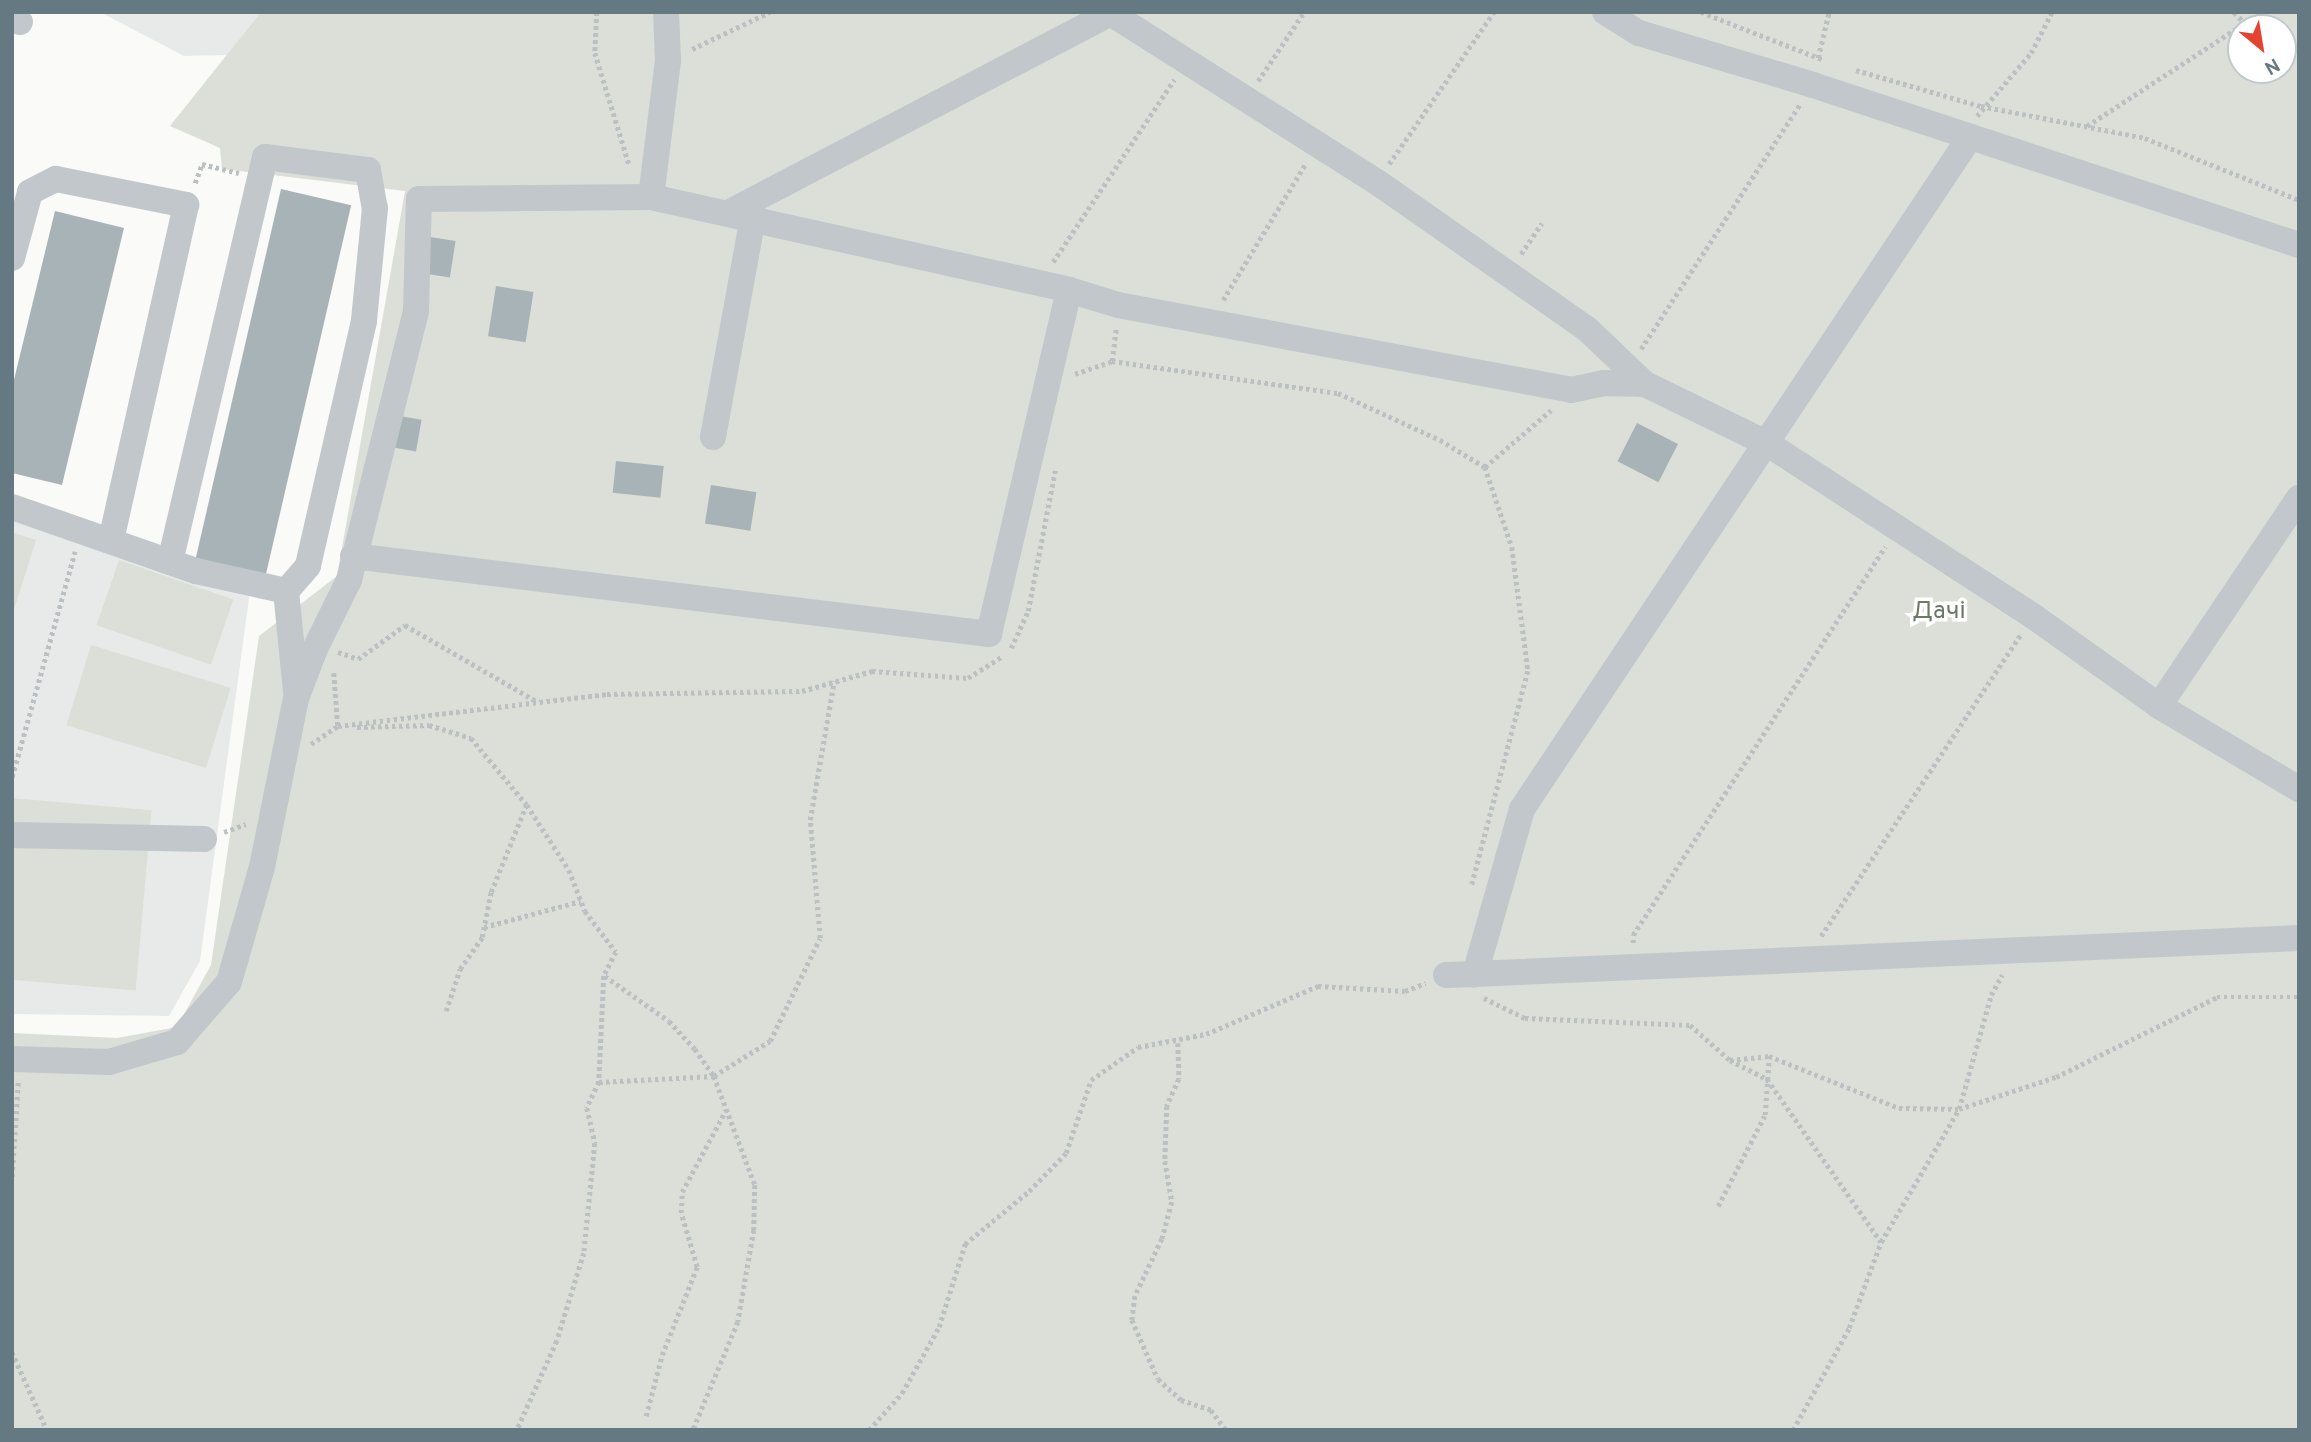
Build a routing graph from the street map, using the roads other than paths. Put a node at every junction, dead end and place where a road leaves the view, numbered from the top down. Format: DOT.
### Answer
graph roads {
  1 [pos="666,12"];
  2 [pos="1605,12"];
  3 [pos="1112,13"];
  4 [pos="1968,140"];
  5 [pos="651,197"];
  6 [pos="742,215"];
  7 [pos="2299,245"];
  8 [pos="12,258"];
  9 [pos="1069,290"];
  10 [pos="1637,376"];
  11 [pos="713,437"];
  12 [pos="1768,444"];
  13 [pos="2299,498"];
  14 [pos="12,507"];
  15 [pos="111,540"];
  16 [pos="170,562"];
  17 [pos="351,568"];
  18 [pos="286,591"];
  19 [pos="296,699"];
  20 [pos="2160,706"];
  21 [pos="2299,789"];
  22 [pos="12,835"];
  23 [pos="204,839"];
  24 [pos="2299,938"];
  25 [pos="1446,975"];
  26 [pos="1477,984"];
  27 [pos="15,1060"];
  1 -- 5 [label="street"];
  2 -- 4 [label="street"];
  3 -- 6 [label="street"];
  3 -- 10 [label="street"];
  4 -- 7 [label="street"];
  4 -- 12 [label="street"];
  5 -- 6 [label="street"];
  5 -- 17 [label="street"];
  6 -- 9 [label="street"];
  6 -- 11 [label="street"];
  8 -- 15 [label="street"];
  9 -- 10 [label="street"];
  9 -- 17 [label="street"];
  10 -- 12 [label="street"];
  12 -- 20 [label="street"];
  12 -- 26 [label="street"];
  13 -- 20 [label="street"];
  14 -- 15 [label="street"];
  15 -- 16 [label="street"];
  16 -- 18 [label="street"];
  16 -- 18 [label="street"];
  17 -- 19 [label="street"];
  18 -- 19 [label="street"];
  19 -- 27 [label="street"];
  20 -- 21 [label="street"];
  22 -- 23 [label="street"];
  24 -- 26 [label="street"];
  25 -- 26 [label="street"];
}
